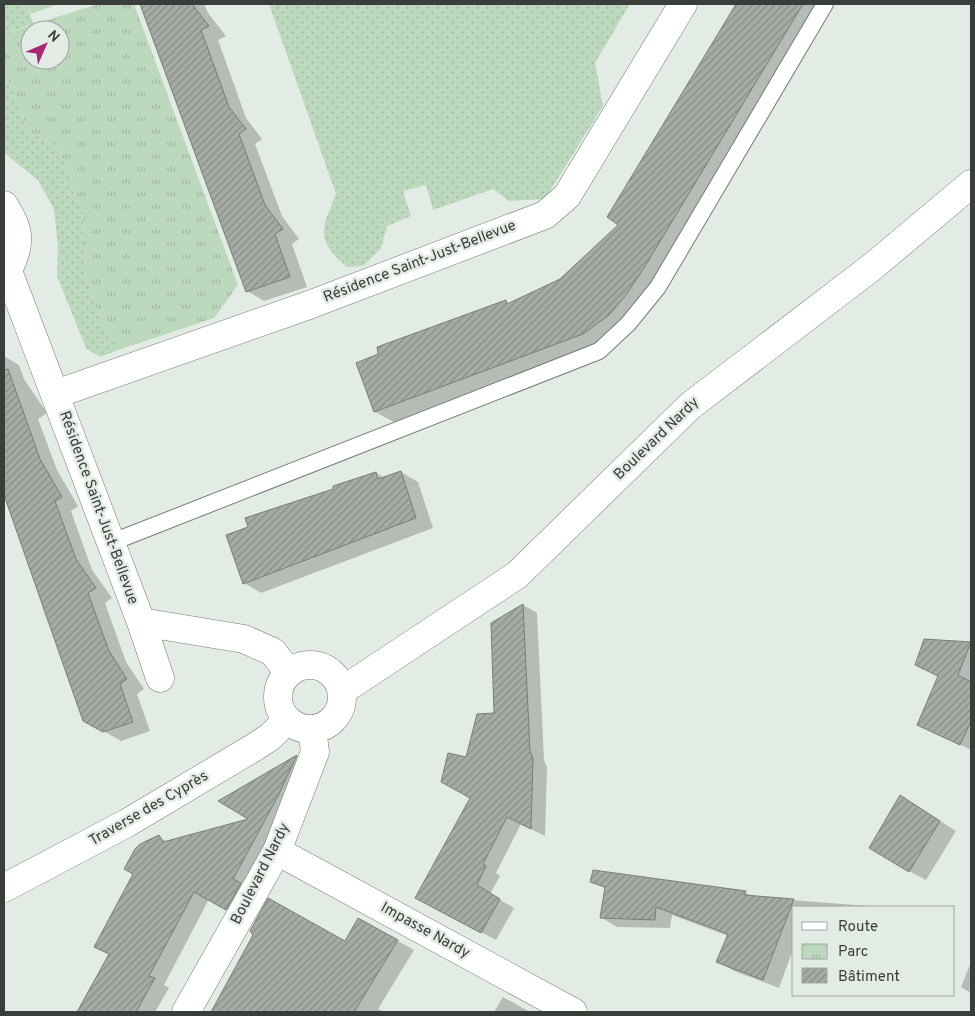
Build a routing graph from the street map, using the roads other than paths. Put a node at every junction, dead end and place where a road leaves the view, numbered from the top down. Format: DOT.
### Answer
graph roads {
  1 [pos="683,4"];
  2 [pos="825,4"];
  3 [pos="971,184"];
  4 [pos="4,205"];
  5 [pos="6,271"];
  6 [pos="56,394"];
  7 [pos="110,544"];
  8 [pos="141,622"];
  9 [pos="288,672"];
  10 [pos="160,678"];
  11 [pos="342,690"];
  12 [pos="300,725"];
  13 [pos="277,850"];
  14 [pos="4,888"];
  15 [pos="186,1012"];
  16 [pos="573,1012"];
  1 -- 6 [label="street, Résidence Saint-Just-Bellevue"];
  2 -- 7 [label="lane"];
  3 -- 11 [label="street, Boulevard Nardy"];
  4 -- 5 [label="street, Résidence Saint-Just-Bellevue"];
  5 -- 6 [label="street, Résidence Saint-Just-Bellevue"];
  6 -- 7 [label="street, Résidence Saint-Just-Bellevue"];
  7 -- 8 [label="street, Résidence Saint-Just-Bellevue"];
  8 -- 9 [label="street, Résidence Saint-Just-Bellevue"];
  8 -- 10 [label="street, Résidence Saint-Just-Bellevue"];
  9 -- 11 [label="street"];
  9 -- 12 [label="street"];
  11 -- 12 [label="street"];
  12 -- 13 [label="street, Boulevard Nardy"];
  12 -- 14 [label="street, Traverse des Cyprès"];
  13 -- 15 [label="street, Boulevard Nardy"];
  13 -- 16 [label="street, Impasse Nardy"];
}
